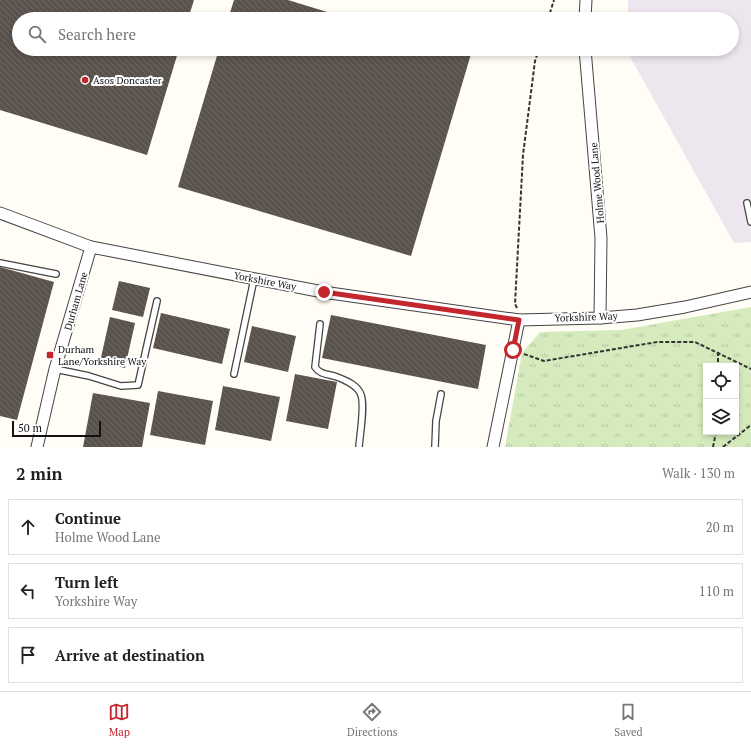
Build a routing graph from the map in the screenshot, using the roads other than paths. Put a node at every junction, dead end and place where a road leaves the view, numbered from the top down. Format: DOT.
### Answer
graph roads {
  1 [pos="586,0"];
  2 [pos="585,12"];
  3 [pos="586,56"];
  4 [pos="747,203"];
  5 [pos="1,215"];
  6 [pos="751,222"];
  7 [pos="91,247"];
  8 [pos="0,263"];
  9 [pos="56,274"];
  10 [pos="254,278"];
  11 [pos="751,292"];
  12 [pos="157,301"];
  13 [pos="600,318"];
  14 [pos="519,320"];
  15 [pos="320,324"];
  16 [pos="55,369"];
  17 [pos="234,374"];
  18 [pos="441,394"];
  19 [pos="37,447"];
  20 [pos="359,447"];
  21 [pos="435,447"];
  22 [pos="493,447"];
  1 -- 2 [label="street"];
  3 -- 13 [label="street, Holme Wood Lane"];
  4 -- 6 [label="lane"];
  5 -- 7 [label="street, Yorkshire Way"];
  7 -- 10 [label="street, Yorkshire Way"];
  7 -- 16 [label="street, Durham Lane"];
  8 -- 9 [label="lane"];
  10 -- 14 [label="street, Yorkshire Way"];
  10 -- 17 [label="lane"];
  11 -- 13 [label="street, Yorkshire Way"];
  12 -- 16 [label="lane"];
  13 -- 14 [label="street, Yorkshire Way"];
  14 -- 22 [label="street"];
  15 -- 20 [label="lane"];
  16 -- 19 [label="street, Durham Lane"];
  18 -- 21 [label="lane"];
}
